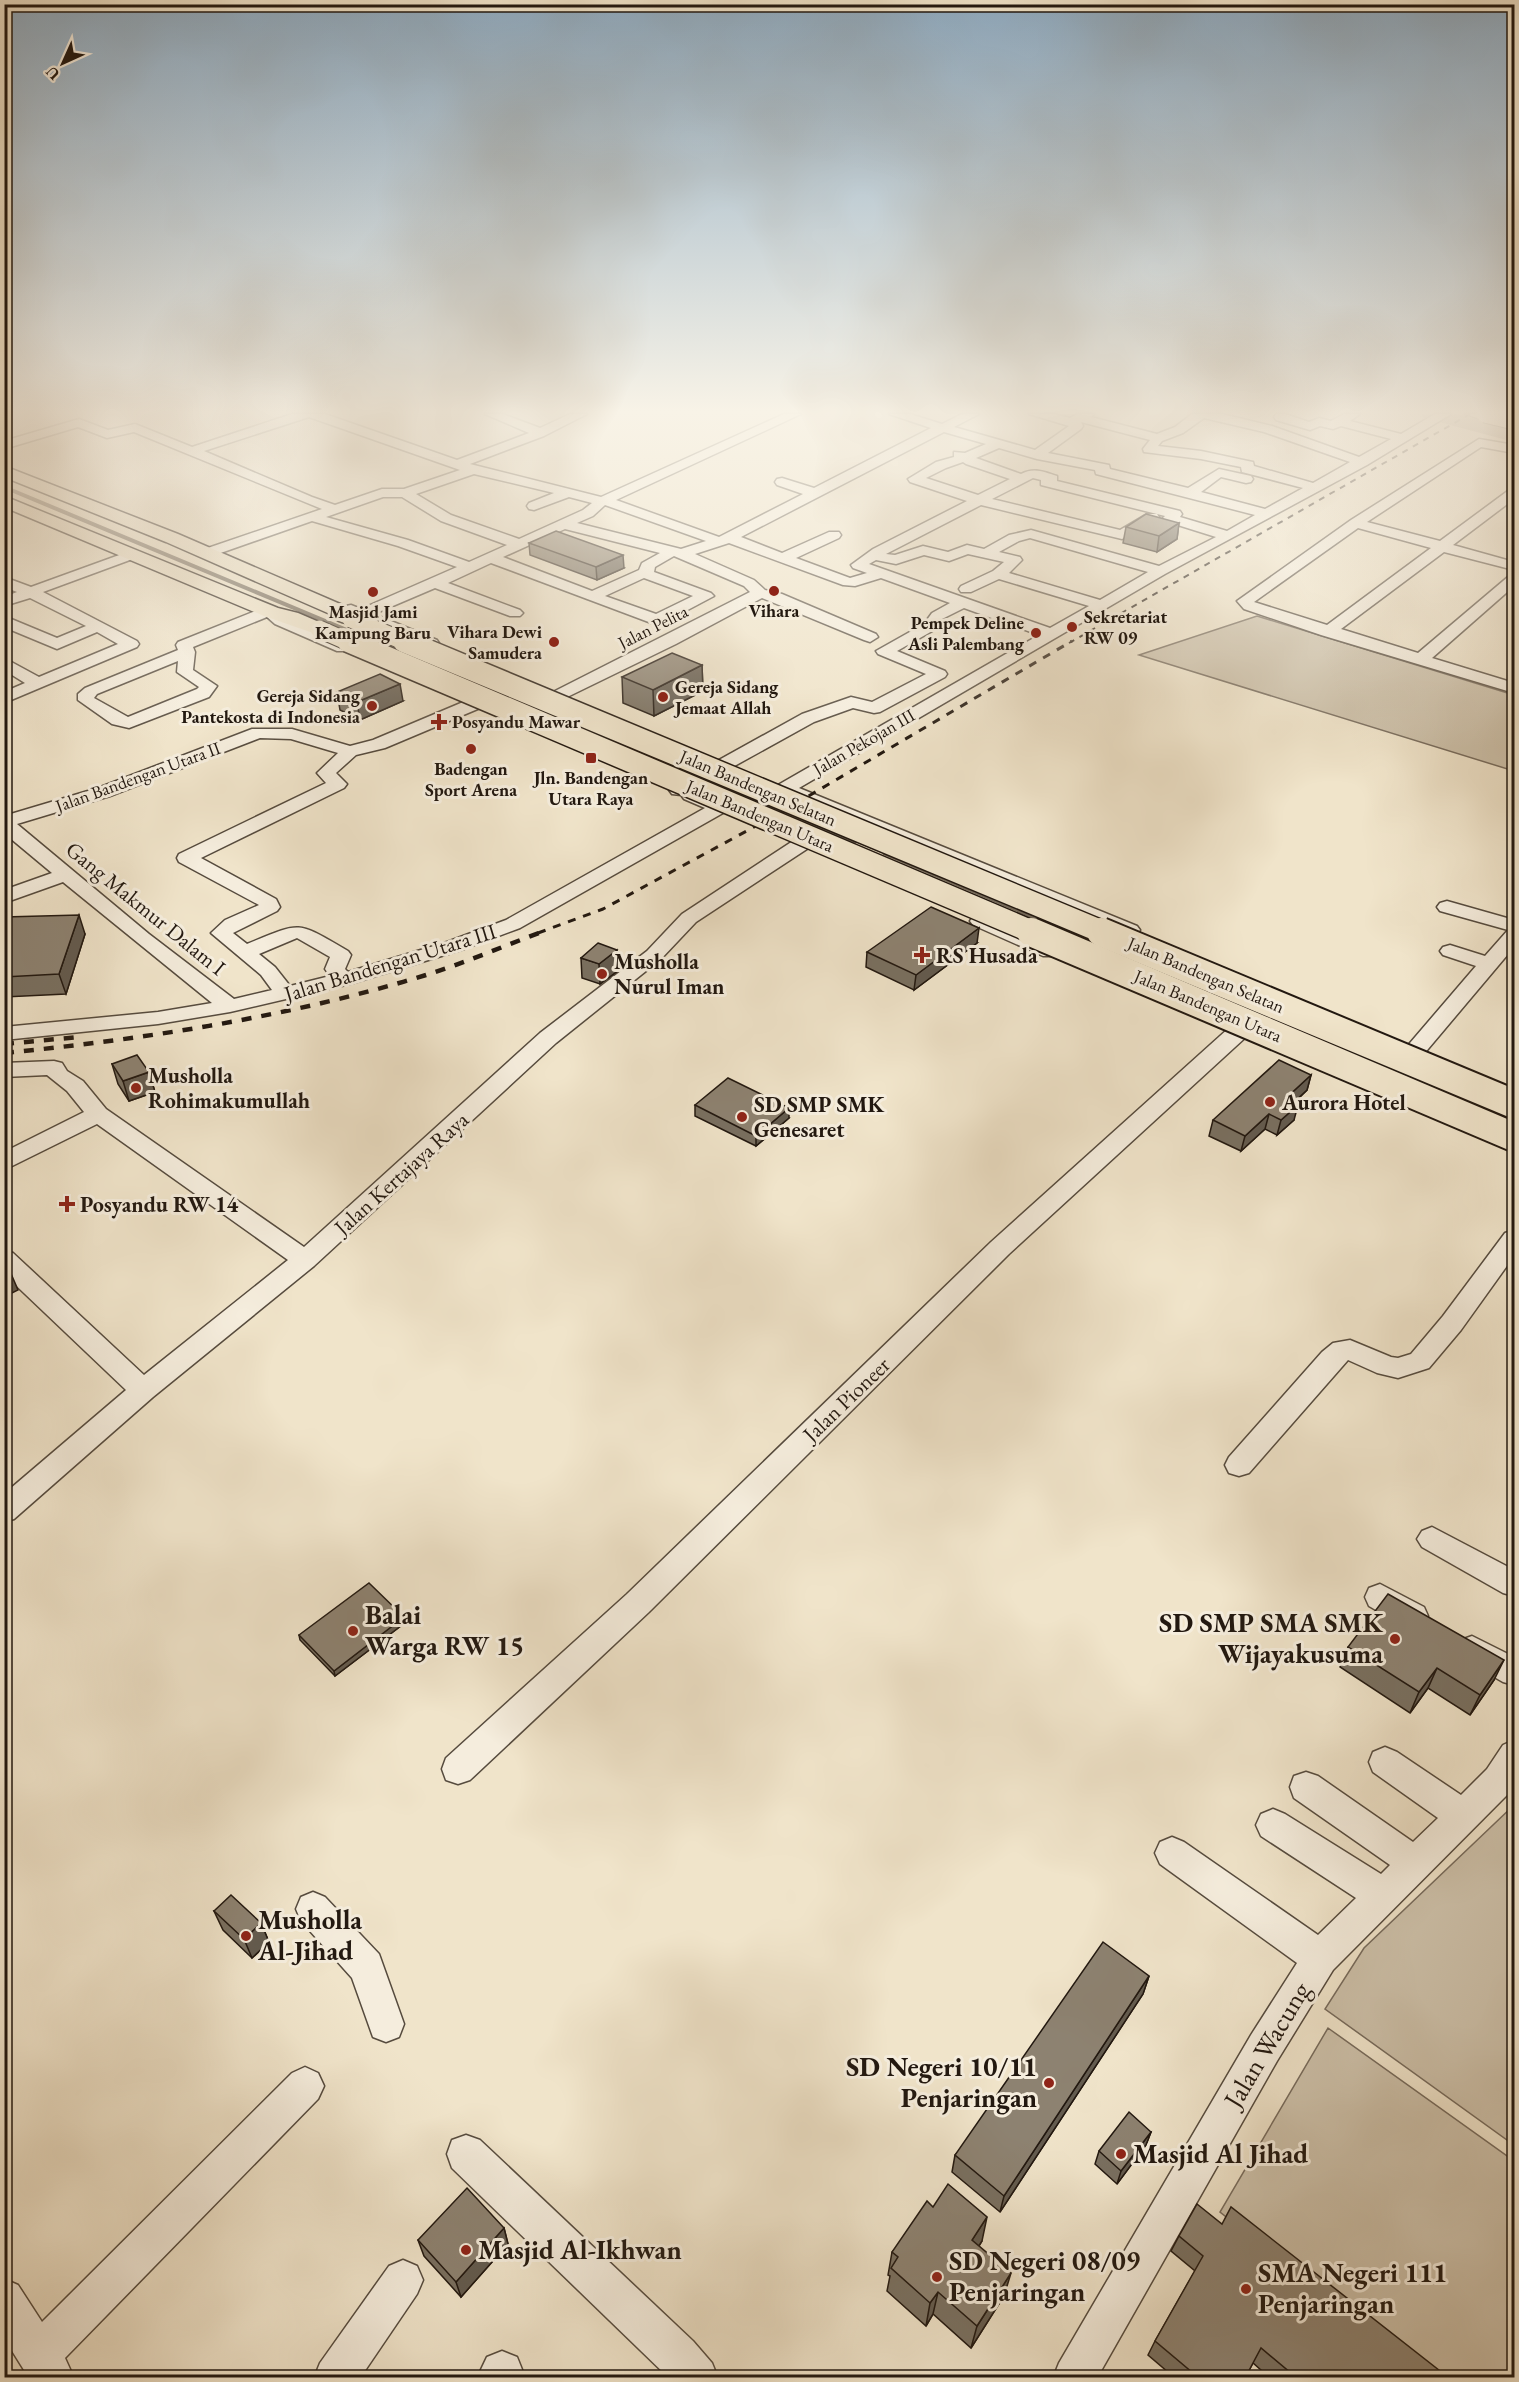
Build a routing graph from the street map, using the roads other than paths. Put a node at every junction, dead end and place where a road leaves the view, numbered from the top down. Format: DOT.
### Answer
graph roads {
  1 [pos="63,525"];
  2 [pos="138,525"];
  3 [pos="288,525"];
  4 [pos="341,525"];
  5 [pos="466,525"];
  6 [pos="560,525"];
  7 [pos="568,525"];
  8 [pos="636,525"];
  9 [pos="673,525"];
  10 [pos="753,525"];
  11 [pos="931,525"];
  12 [pos="1084,525"];
  13 [pos="1145,525"];
  14 [pos="1199,525"];
  15 [pos="1247,525"];
  16 [pos="1354,525"];
  17 [pos="1381,525"];
  18 [pos="1472,525"];
  19 [pos="834,535"];
  20 [pos="1228,536"];
  21 [pos="724,540"];
  22 [pos="1448,543"];
  23 [pos="518,544"];
  24 [pos="988,552"];
  25 [pos="207,553"];
  26 [pos="681,553"];
  27 [pos="133,554"];
  28 [pos="1164,555"];
  29 [pos="875,556"];
  30 [pos="1515,556"];
  31 [pos="490,557"];
  32 [pos="785,557"];
  33 [pos="1182,559"];
  34 [pos="1515,566"];
  35 [pos="470,567"];
  36 [pos="1160,571"];
  37 [pos="644,573"];
  38 [pos="881,573"];
  39 [pos="998,574"];
  40 [pos="1515,579"];
  41 [pos="4,581"];
  42 [pos="435,584"];
  43 [pos="30,592"];
  44 [pos="759,592"];
  45 [pos="592,596"];
  46 [pos="964,596"];
  47 [pos="4,602"];
  48 [pos="1101,604"];
  49 [pos="269,612"];
  50 [pos="515,613"];
  51 [pos="351,615"];
  52 [pos="4,621"];
  53 [pos="99,626"];
  54 [pos="1327,632"];
  55 [pos="1052,634"];
  56 [pos="870,637"];
  57 [pos="187,652"];
  58 [pos="1420,660"];
  59 [pos="4,663"];
  60 [pos="37,683"];
  61 [pos="1515,688"];
  62 [pos="5,696"];
  63 [pos="559,696"];
  64 [pos="474,704"];
  65 [pos="350,751"];
  66 [pos="721,766"];
  67 [pos="144,777"];
  68 [pos="680,789"];
  69 [pos="784,789"];
  70 [pos="163,791"];
  71 [pos="4,823"];
  72 [pos="868,823"];
  73 [pos="770,829"];
  74 [pos="818,849"];
  75 [pos="65,874"];
  76 [pos="4,897"];
  77 [pos="1447,907"];
  78 [pos="1515,926"];
  79 [pos="1515,935"];
  80 [pos="1450,951"];
  81 [pos="244,953"];
  82 [pos="1489,964"];
  83 [pos="343,980"];
  84 [pos="286,994"];
  85 [pos="230,1006"];
  86 [pos="1238,1032"];
  87 [pos="4,1034"];
  88 [pos="1420,1045"];
  89 [pos="4,1070"];
  90 [pos="1515,1091"];
  91 [pos="1515,1104"];
  92 [pos="98,1114"];
  93 [pos="1515,1137"];
  94 [pos="1515,1152"];
  95 [pos="4,1162"];
  96 [pos="1515,1239"];
  97 [pos="4,1259"];
  98 [pos="305,1260"];
  99 [pos="143,1390"];
  100 [pos="1239,1465"];
  101 [pos="4,1511"];
  102 [pos="1432,1539"];
  103 [pos="1515,1584"];
  104 [pos="1380,1598"];
  105 [pos="1515,1672"];
  106 [pos="1515,1755"];
  107 [pos="1385,1762"];
  108 [pos="458,1769"];
  109 [pos="1306,1787"];
  110 [pos="1463,1816"];
  111 [pos="1273,1825"];
  112 [pos="1172,1853"];
  113 [pos="1415,1863"];
  114 [pos="1383,1895"];
  115 [pos="313,1909"];
  116 [pos="1320,1958"];
  117 [pos="386,2024"];
  118 [pos="305,2086"];
  119 [pos="466,2154"];
  120 [pos="403,2280"];
  121 [pos="4,2299"];
  122 [pos="46,2366"];
  123 [pos="334,2378"];
  124 [pos="697,2378"];
  125 [pos="1074,2378"];
  1 -- 27 [label="main road, Jalan Bandengan Utara"];
  2 -- 25 [label="main road, Jalan Bandengan Selatan"];
  3 -- 25 [label="street"];
  4 -- 35 [label="street"];
  5 -- 23 [label="street"];
  6 -- 23 [label="street"];
  7 -- 26 [label="street"];
  8 -- 26 [label="street"];
  9 -- 21 [label="street"];
  10 -- 21 [label="street"];
  11 -- 29 [label="street"];
  12 -- 13 [label="street"];
  14 -- 20 [label="street"];
  15 -- 20 [label="street, Jalan Pekojan III"];
  16 -- 54 [label="street"];
  17 -- 22 [label="street"];
  18 -- 22 [label="street"];
  19 -- 32 [label="street"];
  20 -- 33 [label="street, Jalan Pekojan III"];
  21 -- 26 [label="street"];
  21 -- 32 [label="street"];
  22 -- 30 [label="street"];
  22 -- 34 [label="street"];
  22 -- 54 [label="street"];
  23 -- 31 [label="street"];
  24 -- 29 [label="street"];
  24 -- 36 [label="street"];
  24 -- 39 [label="street"];
  25 -- 51 [label="main road, Jalan Bandengan Selatan"];
  26 -- 37 [label="street"];
  26 -- 44 [label="street"];
  27 -- 43 [label="street"];
  27 -- 49 [label="main road, Jalan Bandengan Utara"];
  28 -- 33 [label="street"];
  29 -- 38 [label="street"];
  31 -- 35 [label="street"];
  31 -- 45 [label="street"];
  32 -- 38 [label="street"];
  33 -- 36 [label="street, Jalan Pekojan III"];
  35 -- 42 [label="street"];
  36 -- 48 [label="street, Jalan Pekojan III"];
  37 -- 45 [label="street"];
  37 -- 45 [label="street"];
  38 -- 46 [label="street"];
  39 -- 46 [label="street"];
  39 -- 48 [label="street"];
  40 -- 58 [label="street"];
  41 -- 43 [label="street"];
  42 -- 50 [label="street"];
  42 -- 51 [label="street"];
  43 -- 47 [label="street"];
  43 -- 53 [label="street"];
  44 -- 56 [label="street"];
  44 -- 63 [label="street, Jalan Pelita"];
  46 -- 55 [label="street"];
  46 -- 66 [label="street"];
  48 -- 55 [label="street, Jalan Pekojan III"];
  49 -- 57 [label="street"];
  49 -- 64 [label="street"];
  49 -- 93 [label="main road, Jalan Bandengan Utara, bridge"];
  51 -- 63 [label="street"];
  51 -- 91 [label="main road, Jalan Bandengan Selatan, bridge"];
  52 -- 53 [label="street"];
  53 -- 60 [label="street"];
  54 -- 58 [label="street"];
  55 -- 69 [label="street, Jalan Pekojan III"];
  57 -- 57 [label="street"];
  58 -- 61 [label="street"];
  59 -- 60 [label="street"];
  60 -- 62 [label="street"];
  63 -- 66 [label="street"];
  64 -- 65 [label="street, Jalan Bandengan Utara II"];
  64 -- 68 [label="street"];
  65 -- 67 [label="street, Jalan Bandengan Utara II"];
  65 -- 81 [label="street"];
  66 -- 68 [label="street, bridge"];
  66 -- 69 [label="street"];
  67 -- 70 [label="street"];
  67 -- 71 [label="street, Jalan Bandengan Utara II"];
  68 -- 83 [label="street, Jalan Bandengan Utara III"];
  69 -- 72 [label="street, Jalan Bandengan Selatan"];
  71 -- 75 [label="street, Gang Makmur Dalam I"];
  72 -- 74 [label="street, Jalan Kertajaya Raya, bridge"];
  72 -- 88 [label="street, Jalan Bandengan Selatan"];
  73 -- 74 [label="street"];
  74 -- 86 [label="street, Jalan Bandengan Utara"];
  74 -- 98 [label="street, Jalan Kertajaya Raya"];
  75 -- 76 [label="street"];
  75 -- 85 [label="street, Gang Makmur Dalam I"];
  77 -- 78 [label="street"];
  79 -- 82 [label="street"];
  80 -- 82 [label="street"];
  81 -- 83 [label="street"];
  81 -- 84 [label="street"];
  82 -- 88 [label="street"];
  83 -- 84 [label="street, Jalan Bandengan Utara III"];
  84 -- 85 [label="street, Jalan Bandengan Utara III"];
  85 -- 87 [label="street, Jalan Bandengan Utara III"];
  86 -- 94 [label="street, Jalan Bandengan Utara"];
  86 -- 108 [label="street, Jalan Pioneer"];
  88 -- 90 [label="street, Jalan Bandengan Selatan"];
  89 -- 92 [label="street"];
  92 -- 95 [label="street"];
  92 -- 98 [label="street"];
  96 -- 100 [label="street"];
  97 -- 99 [label="street"];
  98 -- 99 [label="street, Jalan Kertajaya Raya"];
  99 -- 101 [label="street, Jalan Kertajaya Raya"];
  102 -- 103 [label="street"];
  104 -- 105 [label="street"];
  106 -- 110 [label="street, Jalan Wacung"];
  107 -- 110 [label="street"];
  109 -- 113 [label="street"];
  110 -- 113 [label="street, Jalan Wacung"];
  111 -- 114 [label="street"];
  112 -- 116 [label="street"];
  113 -- 114 [label="street, Jalan Wacung"];
  114 -- 116 [label="street, Jalan Wacung"];
  115 -- 117 [label="street"];
  116 -- 125 [label="street, Jalan Wacung"];
  118 -- 122 [label="street"];
  119 -- 124 [label="street"];
  120 -- 123 [label="street"];
  121 -- 122 [label="street"];
}
